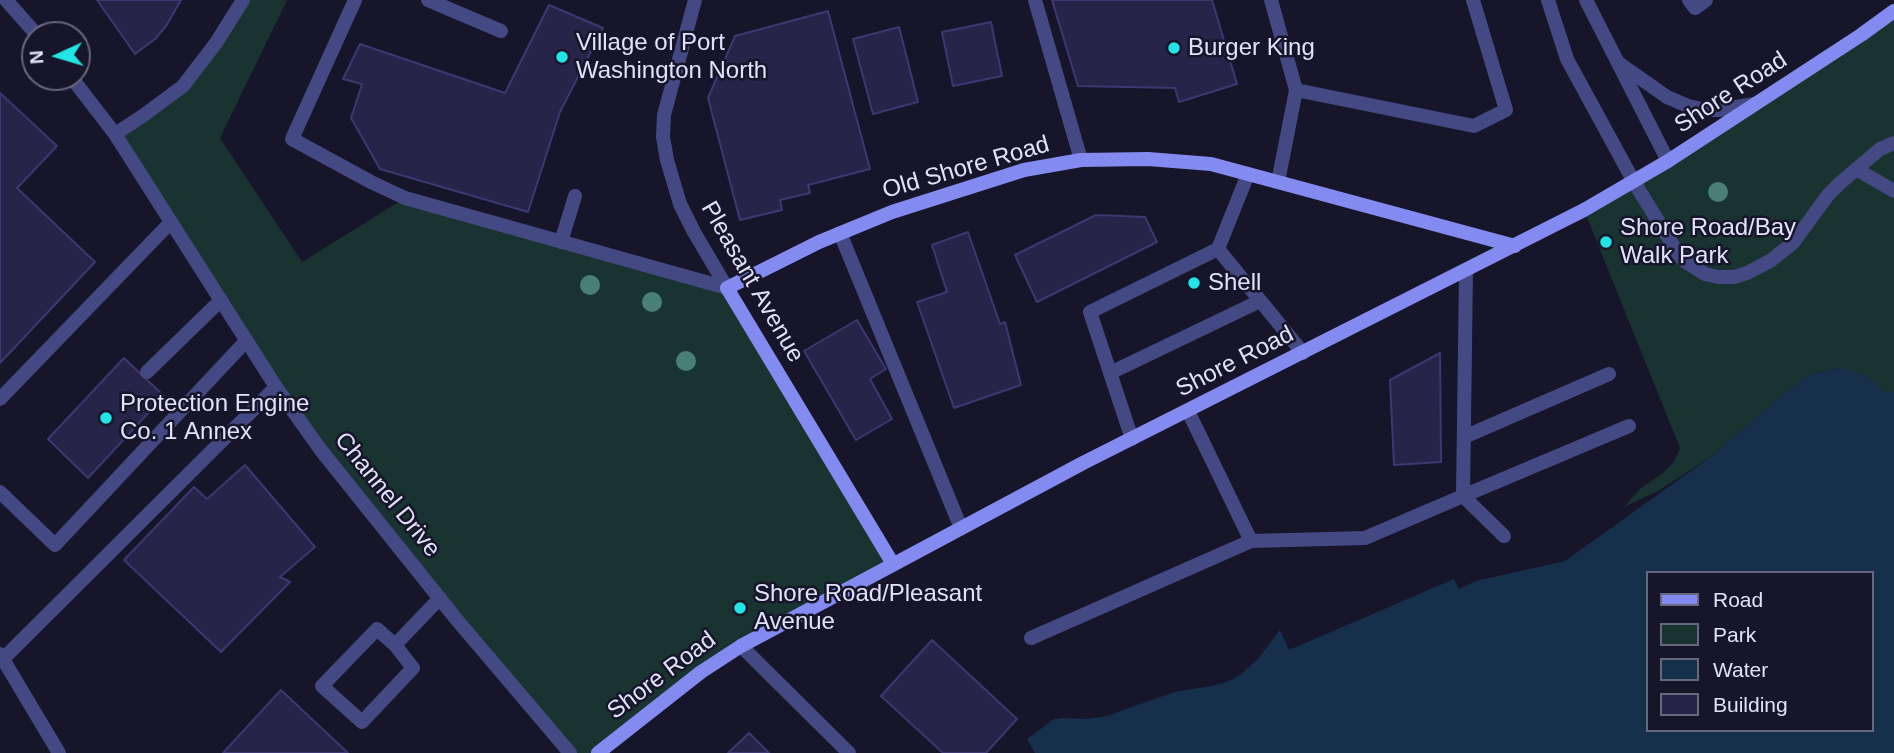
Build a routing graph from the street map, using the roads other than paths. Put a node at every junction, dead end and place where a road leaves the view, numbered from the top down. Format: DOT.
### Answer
graph roads {
  1 [pos="6,0"];
  2 [pos="243,0"];
  3 [pos="355,0"];
  4 [pos="428,0"];
  5 [pos="695,0"];
  6 [pos="1035,0"];
  7 [pos="1271,0"];
  8 [pos="1473,0"];
  9 [pos="1548,0"];
  10 [pos="1586,0"];
  11 [pos="1689,0"];
  12 [pos="1706,0"];
  13 [pos="1894,11"];
  14 [pos="25,21"];
  15 [pos="501,31"];
  16 [pos="1618,63"];
  17 [pos="1296,90"];
  18 [pos="82,91"];
  19 [pos="1759,103"];
  20 [pos="116,134"];
  21 [pos="1894,143"];
  22 [pos="1081,160"];
  23 [pos="1668,161"];
  24 [pos="1856,169"];
  25 [pos="1248,174"];
  26 [pos="1278,182"];
  27 [pos="1634,182"];
  28 [pos="1894,191"];
  29 [pos="575,196"];
  30 [pos="171,222"];
  31 [pos="840,233"];
  32 [pos="561,242"];
  33 [pos="1515,246"];
  34 [pos="1218,249"];
  35 [pos="1466,271"];
  36 [pos="727,288"];
  37 [pos="221,300"];
  38 [pos="1260,300"];
  39 [pos="246,341"];
  40 [pos="1303,353"];
  41 [pos="147,372"];
  42 [pos="1110,373"];
  43 [pos="1609,374"];
  44 [pos="275,387"];
  45 [pos="0,399"];
  46 [pos="1188,411"];
  47 [pos="1629,426"];
  48 [pos="1464,437"];
  49 [pos="1132,439"];
  50 [pos="0,492"];
  51 [pos="1463,496"];
  52 [pos="961,528"];
  53 [pos="1504,536"];
  54 [pos="1251,541"];
  55 [pos="893,564"];
  56 [pos="440,598"];
  57 [pos="1031,638"];
  58 [pos="395,645"];
  59 [pos="741,646"];
  60 [pos="2,657"];
  61 [pos="59,753"];
  62 [pos="570,753"];
  63 [pos="598,753"];
  64 [pos="849,753"];
  1 -- 14 [label="street"];
  2 -- 20 [label="street"];
  3 -- 32 [label="street"];
  4 -- 15 [label="street"];
  5 -- 36 [label="street, Pleasant Avenue"];
  6 -- 22 [label="street"];
  7 -- 17 [label="street"];
  8 -- 17 [label="street"];
  9 -- 27 [label="street"];
  10 -- 16 [label="street"];
  11 -- 12 [label="street"];
  13 -- 19 [label="main road, Shore Road"];
  16 -- 19 [label="street"];
  16 -- 23 [label="street"];
  17 -- 26 [label="street"];
  18 -- 20 [label="street, Channel Drive"];
  19 -- 23 [label="main road, Shore Road"];
  20 -- 30 [label="street, Channel Drive"];
  21 -- 24 [label="street"];
  22 -- 25 [label="main road, Old Shore Road"];
  22 -- 31 [label="main road, Old Shore Road"];
  23 -- 27 [label="main road, Shore Road"];
  24 -- 27 [label="street"];
  24 -- 28 [label="street"];
  25 -- 26 [label="main road, Old Shore Road"];
  25 -- 34 [label="street"];
  26 -- 33 [label="main road, Old Shore Road"];
  27 -- 33 [label="main road, Shore Road"];
  29 -- 32 [label="street"];
  30 -- 37 [label="street, Channel Drive"];
  30 -- 45 [label="street"];
  31 -- 36 [label="main road, Old Shore Road"];
  31 -- 52 [label="street"];
  32 -- 36 [label="street"];
  33 -- 35 [label="main road, Shore Road"];
  34 -- 38 [label="street"];
  34 -- 42 [label="street"];
  35 -- 40 [label="main road, Shore Road"];
  35 -- 48 [label="street"];
  36 -- 55 [label="main road, Pleasant Avenue"];
  37 -- 39 [label="street, Channel Drive"];
  37 -- 41 [label="street"];
  38 -- 40 [label="street"];
  38 -- 42 [label="street"];
  39 -- 44 [label="street, Channel Drive"];
  39 -- 50 [label="street"];
  40 -- 46 [label="main road, Shore Road"];
  42 -- 49 [label="street"];
  43 -- 48 [label="street"];
  44 -- 56 [label="street, Channel Drive"];
  44 -- 60 [label="street"];
  46 -- 49 [label="main road, Shore Road"];
  46 -- 54 [label="street"];
  47 -- 51 [label="street"];
  48 -- 51 [label="street"];
  49 -- 52 [label="main road, Shore Road"];
  51 -- 53 [label="street"];
  51 -- 54 [label="street"];
  52 -- 55 [label="main road, Shore Road"];
  54 -- 57 [label="street"];
  55 -- 59 [label="main road, Shore Road"];
  56 -- 58 [label="street"];
  56 -- 62 [label="street, Channel Drive"];
  58 -- 58 [label="street"];
  59 -- 63 [label="main road, Shore Road"];
  59 -- 64 [label="street"];
  60 -- 61 [label="street"];
}
